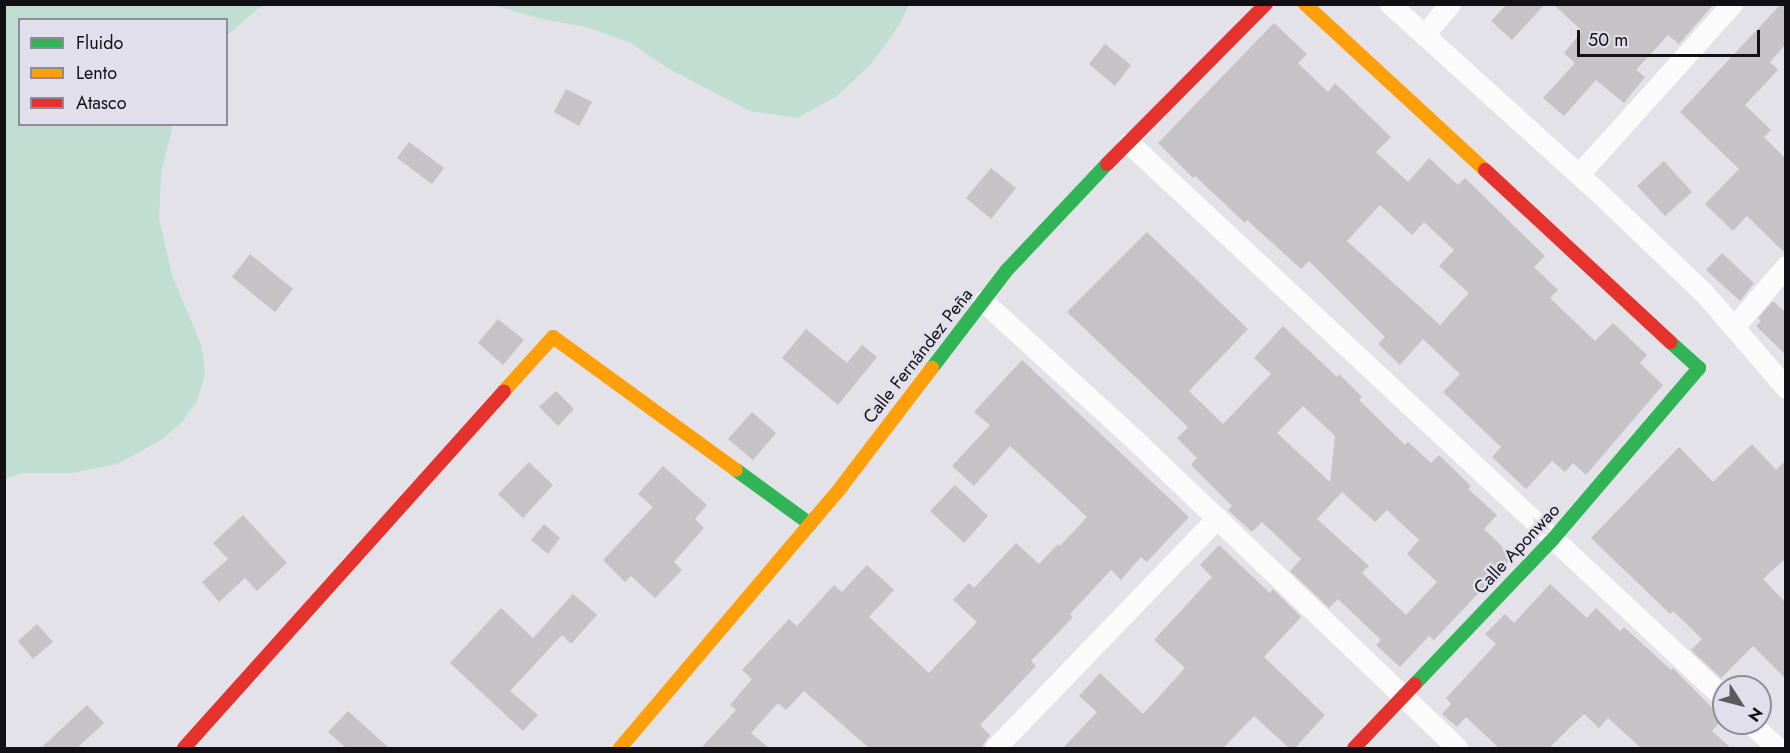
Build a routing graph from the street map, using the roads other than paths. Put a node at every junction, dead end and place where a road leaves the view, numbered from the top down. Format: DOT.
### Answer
graph roads {
  1 [pos="1266,4"];
  2 [pos="1305,4"];
  3 [pos="1390,4"];
  4 [pos="1450,4"];
  5 [pos="1732,4"];
  6 [pos="1424,35"];
  7 [pos="1129,143"];
  8 [pos="1579,174"];
  9 [pos="1785,266"];
  10 [pos="983,301"];
  11 [pos="1734,327"];
  12 [pos="1785,388"];
  13 [pos="1217,518"];
  14 [pos="810,524"];
  15 [pos="1553,539"];
  16 [pos="1712,687"];
  17 [pos="1403,697"];
  18 [pos="1763,735"];
  19 [pos="184,748"];
  20 [pos="620,748"];
  21 [pos="995,748"];
  22 [pos="1354,748"];
  23 [pos="1457,748"];
  24 [pos="1778,748"];
  1 -- 7 [label="street, Calle Fernández Peña"];
  2 -- 15 [label="street, Calle Aponwao"];
  3 -- 6 [label="street"];
  4 -- 6 [label="street"];
  5 -- 8 [label="street"];
  6 -- 8 [label="street"];
  7 -- 10 [label="street, Calle Fernández Peña"];
  7 -- 15 [label="street"];
  8 -- 11 [label="street"];
  9 -- 11 [label="street"];
  10 -- 13 [label="street"];
  10 -- 14 [label="street, Calle Fernández Peña"];
  11 -- 12 [label="street"];
  13 -- 17 [label="street"];
  13 -- 21 [label="street"];
  14 -- 19 [label="street"];
  14 -- 20 [label="street, Calle Fernández Peña"];
  15 -- 16 [label="street"];
  15 -- 17 [label="street, Calle Aponwao"];
  17 -- 22 [label="street, Calle Aponwao"];
  17 -- 23 [label="street"];
  18 -- 24 [label="street"];
}
